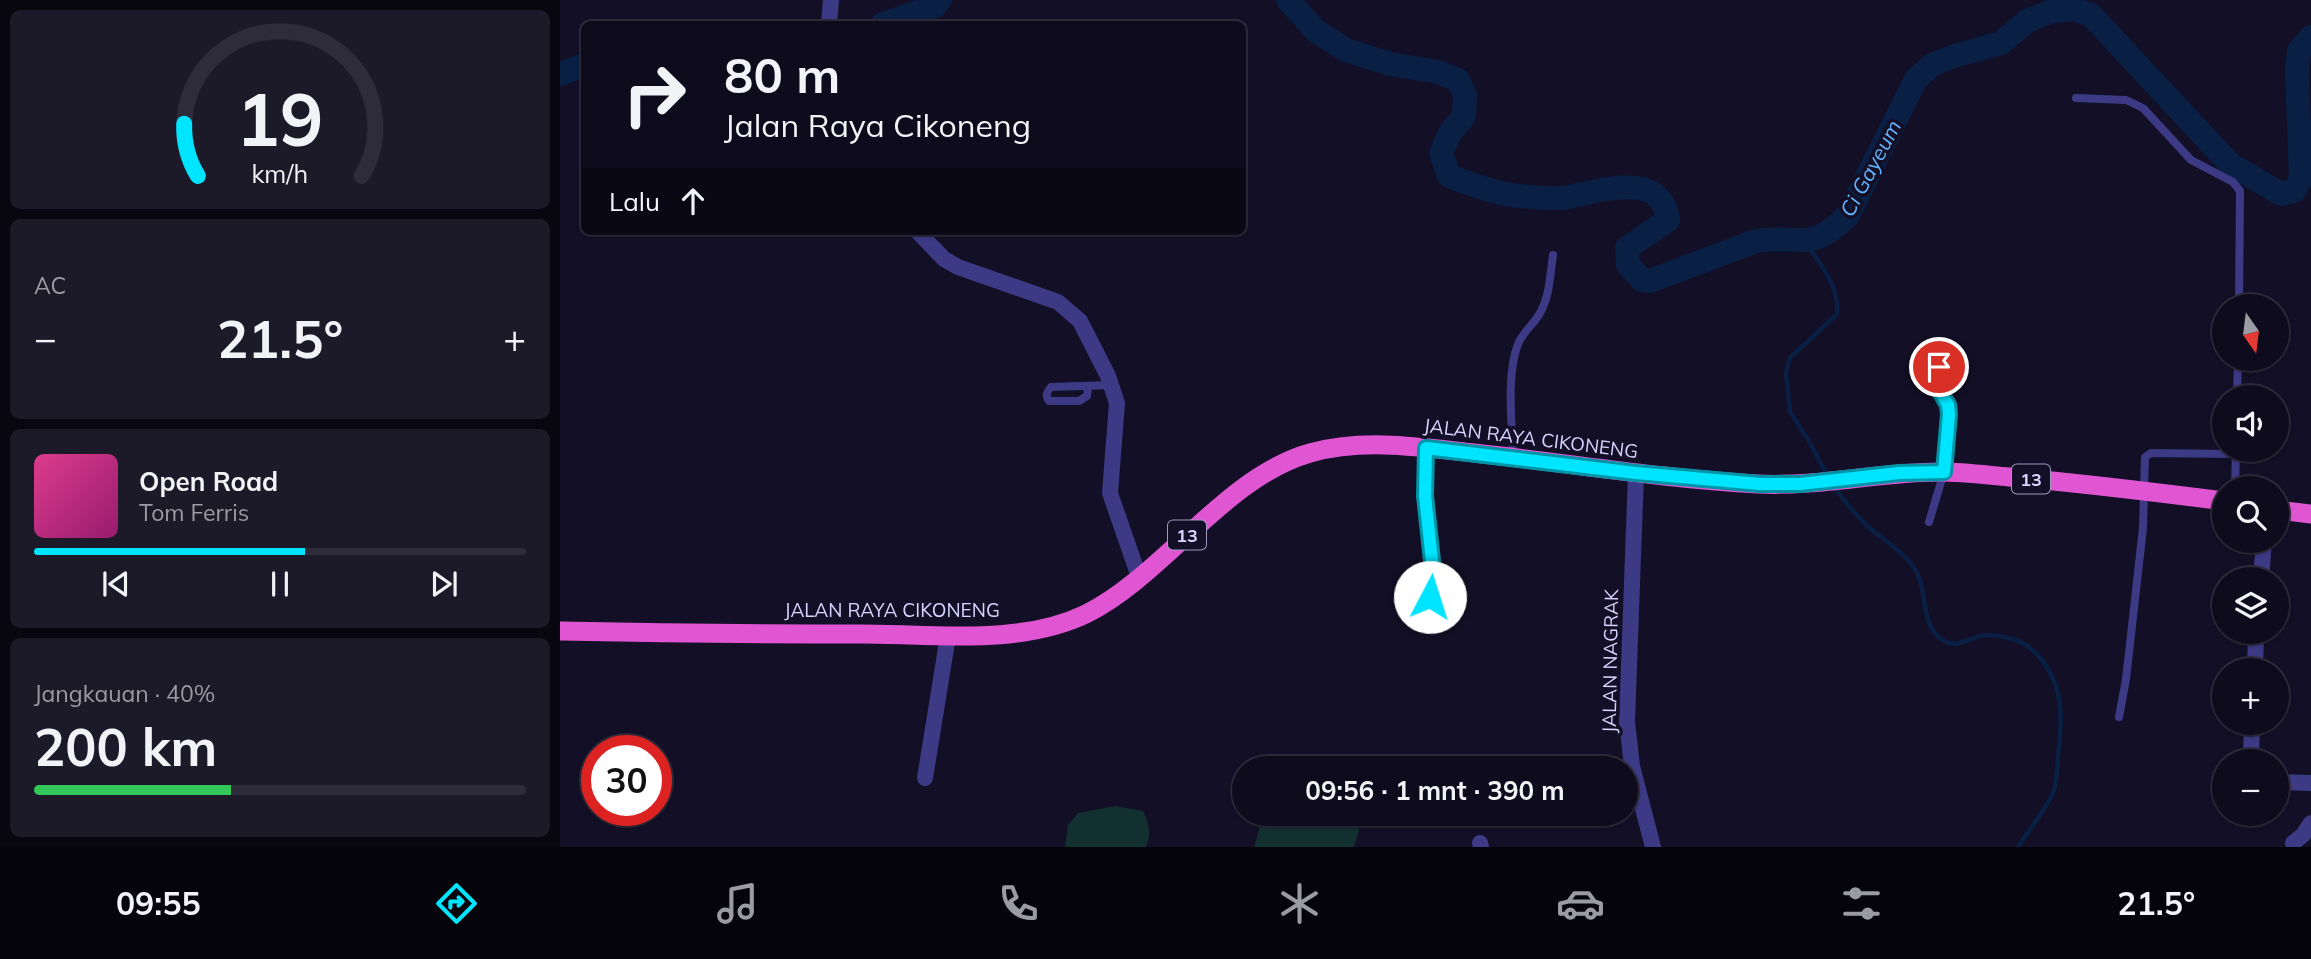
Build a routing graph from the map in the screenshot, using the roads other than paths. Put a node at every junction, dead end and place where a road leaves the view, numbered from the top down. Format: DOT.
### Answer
graph roads {
  1 [pos="831,0"];
  2 [pos="829,21"];
  3 [pos="2076,98"];
  4 [pos="921,235"];
  5 [pos="1553,255"];
  6 [pos="2239,294"];
  7 [pos="1939,367"];
  8 [pos="1111,385"];
  9 [pos="1088,386"];
  10 [pos="1426,448"];
  11 [pos="2212,453"];
  12 [pos="1513,457"];
  13 [pos="1944,472"];
  14 [pos="1636,473"];
  15 [pos="2145,491"];
  16 [pos="2212,499"];
  17 [pos="2289,511"];
  18 [pos="2311,514"];
  19 [pos="1929,522"];
  20 [pos="1139,577"];
  21 [pos="1430,597"];
  22 [pos="560,631"];
  23 [pos="948,636"];
  24 [pos="2119,717"];
  25 [pos="925,778"];
  26 [pos="2289,782"];
  27 [pos="2311,783"];
  28 [pos="2311,823"];
  29 [pos="2293,843"];
  30 [pos="1653,847"];
  1 -- 2 [label="street"];
  3 -- 6 [label="lane"];
  4 -- 8 [label="street"];
  5 -- 12 [label="lane"];
  7 -- 13 [label="lane"];
  8 -- 9 [label="lane"];
  8 -- 20 [label="street"];
  9 -- 9 [label="lane"];
  10 -- 12 [label="highway, JALAN RAYA CIKONENG / 13"];
  10 -- 20 [label="highway, JALAN RAYA CIKONENG / 13"];
  10 -- 21 [label="street"];
  11 -- 15 [label="lane"];
  12 -- 14 [label="highway, JALAN RAYA CIKONENG / 13"];
  13 -- 14 [label="highway, JALAN RAYA CIKONENG / 13"];
  13 -- 15 [label="highway, 13"];
  13 -- 19 [label="lane"];
  14 -- 30 [label="street, JALAN NAGRAK"];
  15 -- 16 [label="highway, 13"];
  15 -- 24 [label="lane"];
  17 -- 18 [label="highway"];
  20 -- 23 [label="highway, JALAN RAYA CIKONENG / 13"];
  22 -- 23 [label="highway, JALAN RAYA CIKONENG / 13"];
  23 -- 25 [label="street"];
  26 -- 27 [label="street"];
  28 -- 29 [label="street"];
}
